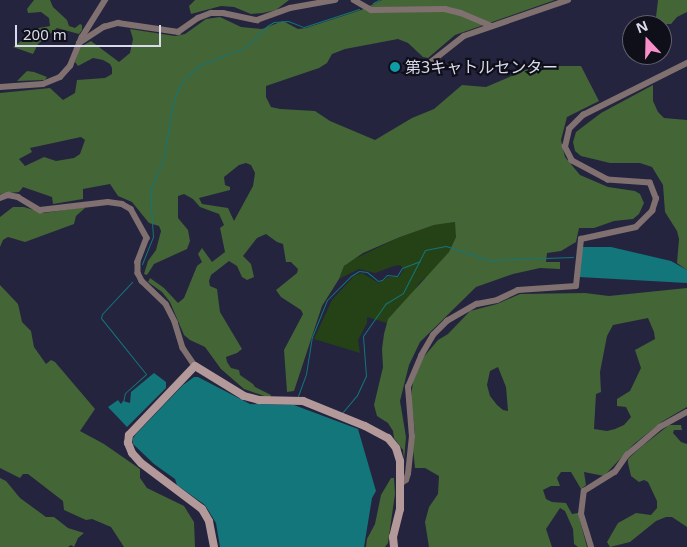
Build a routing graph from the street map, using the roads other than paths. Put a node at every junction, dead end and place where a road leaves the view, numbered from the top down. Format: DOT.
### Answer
graph roads {
  1 [pos="105,0"];
  2 [pos="334,0"];
  3 [pos="354,0"];
  4 [pos="568,0"];
  5 [pos="491,26"];
  6 [pos="79,43"];
  7 [pos="687,63"];
  8 [pos="426,66"];
  9 [pos="0,87"];
  10 [pos="0,198"];
  11 [pos="195,366"];
  12 [pos="687,412"];
  13 [pos="400,484"];
  14 [pos="214,547"];
  15 [pos="394,547"];
  16 [pos="591,547"];
  1 -- 6 [label="street"];
  2 -- 6 [label="street"];
  3 -- 5 [label="street"];
  4 -- 5 [label="street"];
  5 -- 8 [label="street"];
  6 -- 9 [label="street"];
  7 -- 13 [label="street"];
  10 -- 11 [label="street"];
  11 -- 13 [label="main road"];
  11 -- 14 [label="main road"];
  12 -- 16 [label="street"];
  13 -- 15 [label="main road"];
}
